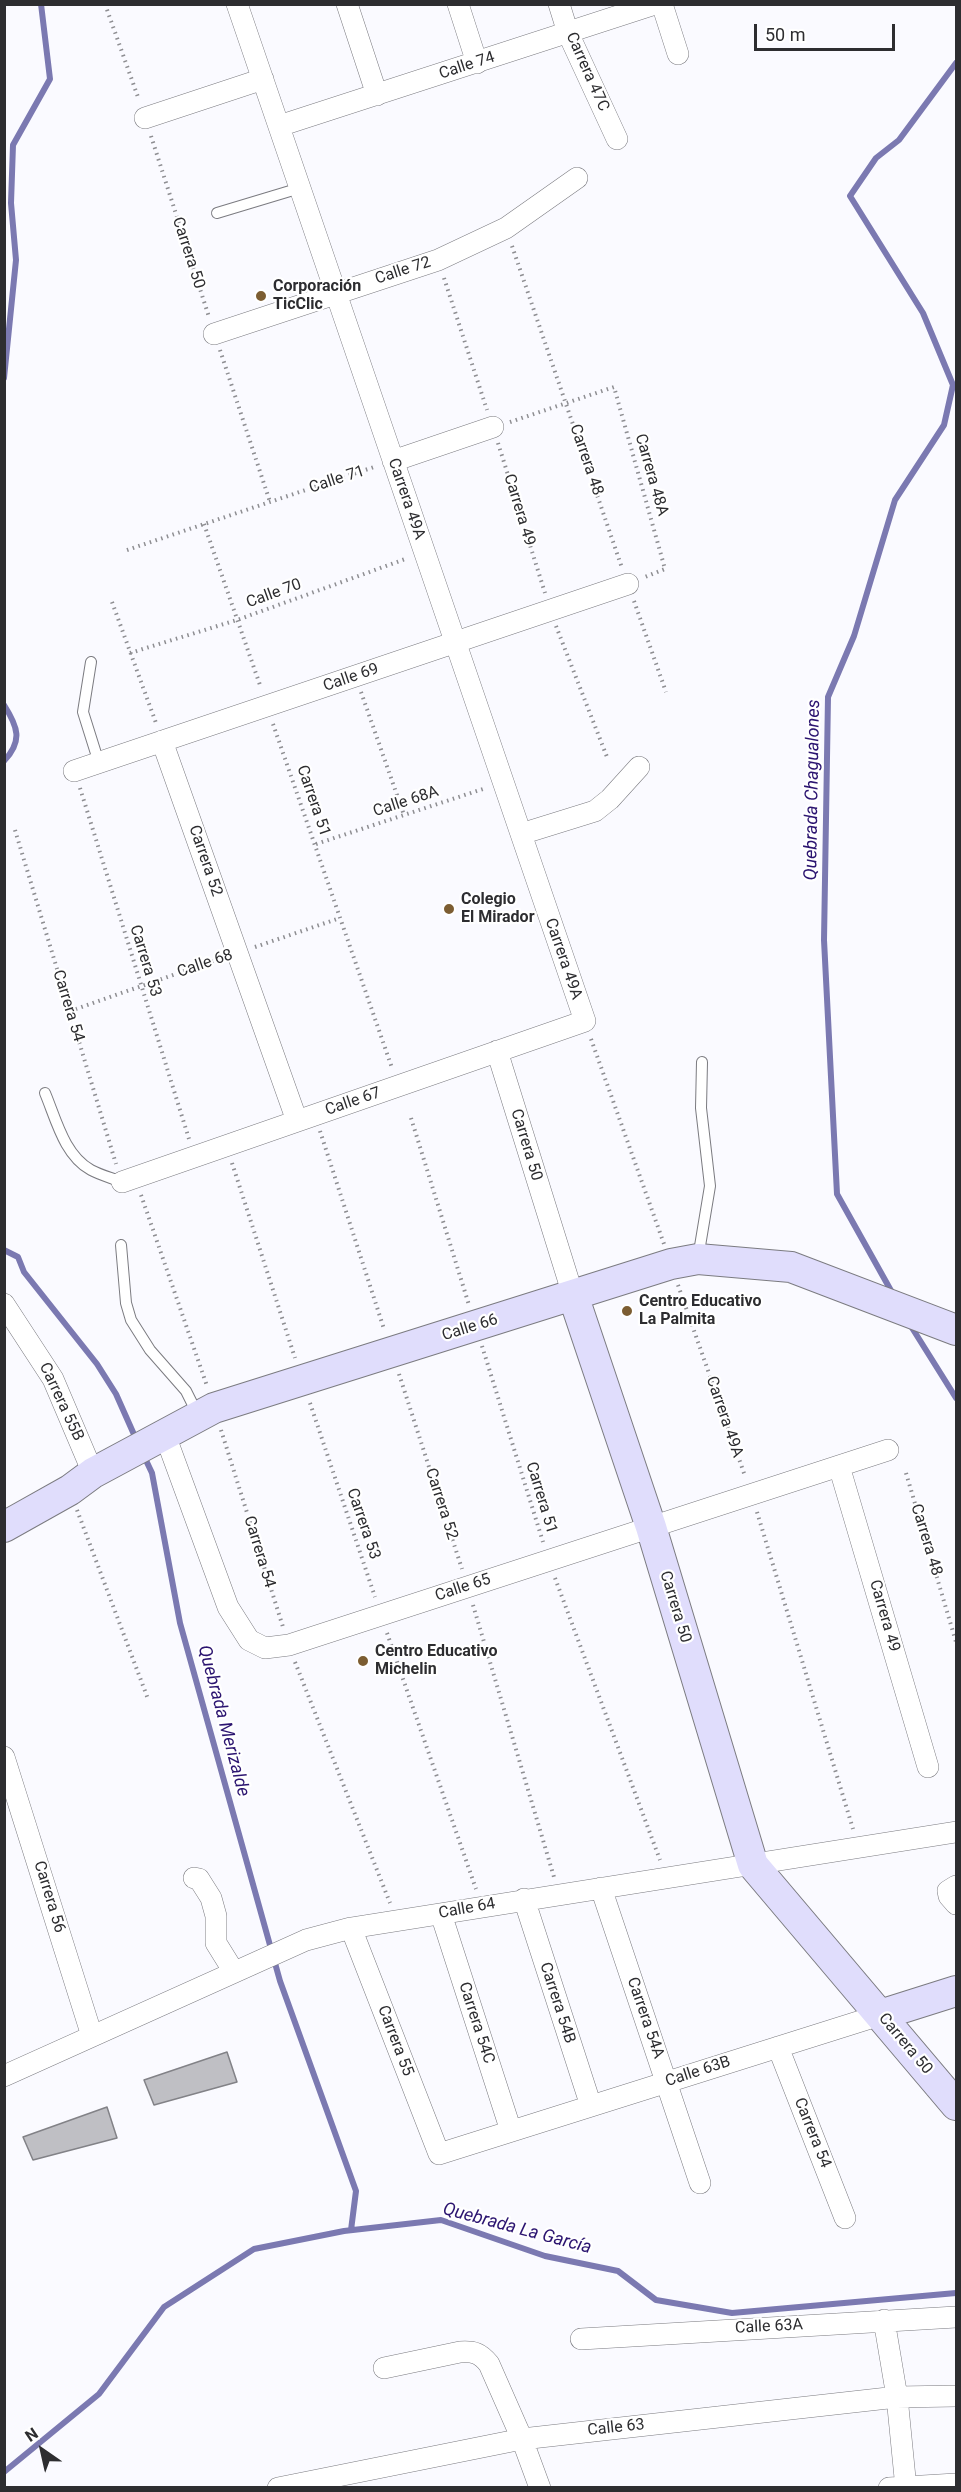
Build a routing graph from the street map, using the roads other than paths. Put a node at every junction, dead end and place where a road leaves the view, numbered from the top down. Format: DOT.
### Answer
graph roads {
  1 [pos="237,4"];
  2 [pos="347,4"];
  3 [pos="458,4"];
  4 [pos="559,4"];
  5 [pos="655,4"];
  6 [pos="662,4"];
  7 [pos="568,33"];
  8 [pos="678,54"];
  9 [pos="477,63"];
  10 [pos="263,78"];
  11 [pos="377,95"];
  12 [pos="145,118"];
  13 [pos="279,126"];
  14 [pos="617,138"];
  15 [pos="578,178"];
  16 [pos="300,188"];
  17 [pos="217,213"];
  18 [pos="336,294"];
  19 [pos="214,334"];
  20 [pos="493,428"];
  21 [pos="393,461"];
  22 [pos="628,584"];
  23 [pos="455,641"];
  24 [pos="92,662"];
  25 [pos="162,741"];
  26 [pos="99,763"];
  27 [pos="639,767"];
  28 [pos="74,771"];
  29 [pos="521,834"];
  30 [pos="585,1021"];
  31 [pos="497,1052"];
  32 [pos="702,1062"];
  33 [pos="45,1093"];
  34 [pos="306,1118"];
  35 [pos="128,1180"];
  36 [pos="121,1245"];
  37 [pos="684,1262"];
  38 [pos="573,1295"];
  39 [pos="4,1304"];
  40 [pos="957,1330"];
  41 [pos="207,1413"];
  42 [pos="163,1436"];
  43 [pos="888,1450"];
  44 [pos="839,1466"];
  45 [pos="81,1481"];
  46 [pos="4,1527"];
  47 [pos="651,1527"];
  48 [pos="4,1757"];
  49 [pos="928,1767"];
  50 [pos="13,1810"];
  51 [pos="957,1832"];
  52 [pos="753,1865"];
  53 [pos="194,1878"];
  54 [pos="601,1888"];
  55 [pos="524,1899"];
  56 [pos="441,1914"];
  57 [pos="351,1928"];
  58 [pos="234,1972"];
  59 [pos="957,1991"];
  60 [pos="880,2015"];
  61 [pos="92,2036"];
  62 [pos="778,2047"];
  63 [pos="4,2076"];
  64 [pos="666,2082"];
  65 [pos="957,2105"];
  66 [pos="591,2106"];
  67 [pos="511,2131"];
  68 [pos="440,2154"];
  69 [pos="700,2183"];
  70 [pos="845,2218"];
  71 [pos="957,2317"];
  72 [pos="884,2320"];
  73 [pos="581,2338"];
  74 [pos="384,2368"];
  75 [pos="957,2396"];
  76 [pos="897,2397"];
  77 [pos="522,2439"];
  78 [pos="957,2484"];
  79 [pos="278,2487"];
  80 [pos="540,2487"];
  81 [pos="900,2487"];
  1 -- 10 [label="street, Carrera 49A"];
  2 -- 11 [label="street"];
  3 -- 9 [label="street"];
  4 -- 7 [label="street, Carrera 47C"];
  5 -- 7 [label="street, Calle 74"];
  6 -- 8 [label="street"];
  7 -- 9 [label="street, Calle 74"];
  7 -- 14 [label="street, Carrera 47C"];
  9 -- 11 [label="street, Calle 74"];
  10 -- 12 [label="street"];
  10 -- 13 [label="street, Carrera 49A"];
  11 -- 13 [label="street, Calle 74"];
  13 -- 16 [label="street, Carrera 49A"];
  15 -- 18 [label="street, Calle 72"];
  16 -- 17 [label="lane"];
  16 -- 18 [label="street, Carrera 49A"];
  18 -- 19 [label="street, Calle 72"];
  18 -- 21 [label="street, Carrera 49A"];
  20 -- 21 [label="street"];
  21 -- 23 [label="street, Carrera 49A"];
  22 -- 23 [label="street, Calle 69"];
  23 -- 25 [label="street, Calle 69"];
  23 -- 29 [label="street, Carrera 49A"];
  24 -- 26 [label="lane"];
  25 -- 26 [label="street, Calle 69"];
  25 -- 34 [label="street, Carrera 52"];
  26 -- 28 [label="street, Calle 69"];
  27 -- 29 [label="street"];
  29 -- 30 [label="street, Carrera 49A"];
  30 -- 31 [label="street, Calle 67"];
  31 -- 34 [label="street, Calle 67"];
  31 -- 38 [label="street, Carrera 50"];
  32 -- 37 [label="lane"];
  33 -- 35 [label="lane"];
  34 -- 35 [label="street, Calle 67"];
  36 -- 41 [label="lane"];
  37 -- 38 [label="street, Calle 66"];
  37 -- 40 [label="street, Calle 66"];
  38 -- 41 [label="street, Calle 66"];
  38 -- 47 [label="street, Carrera 50"];
  39 -- 45 [label="street, Carrera 55B"];
  41 -- 42 [label="street, Calle 66"];
  42 -- 45 [label="street, Calle 66"];
  42 -- 47 [label="street, Calle 65"];
  43 -- 44 [label="street, Calle 65"];
  44 -- 47 [label="street, Calle 65"];
  44 -- 49 [label="street, Carrera 49"];
  45 -- 46 [label="street, Calle 66"];
  47 -- 52 [label="street, Carrera 50"];
  48 -- 50 [label="street, Carrera 56"];
  50 -- 61 [label="street, Carrera 56"];
  51 -- 52 [label="street, Calle 64"];
  52 -- 54 [label="street, Calle 64"];
  52 -- 60 [label="street, Carrera 50"];
  53 -- 58 [label="street"];
  54 -- 55 [label="street, Calle 64"];
  54 -- 64 [label="street, Carrera 54A"];
  55 -- 56 [label="street, Calle 64"];
  55 -- 66 [label="street, Carrera 54B"];
  56 -- 57 [label="street, Calle 64"];
  56 -- 67 [label="street, Carrera 54C"];
  57 -- 58 [label="street, Calle 64"];
  57 -- 68 [label="street, Carrera 55"];
  58 -- 61 [label="street, Calle 64"];
  59 -- 60 [label="street, Calle 63B"];
  60 -- 62 [label="street, Calle 63B"];
  60 -- 65 [label="street, Carrera 50"];
  61 -- 63 [label="street, Calle 64"];
  62 -- 64 [label="street, Calle 63B"];
  62 -- 70 [label="street, Carrera 54"];
  64 -- 66 [label="street, Calle 63B"];
  64 -- 69 [label="street, Carrera 54A"];
  66 -- 67 [label="street, Calle 63B"];
  67 -- 68 [label="street, Calle 63B"];
  71 -- 72 [label="street, Calle 63A"];
  72 -- 73 [label="street, Calle 63A"];
  72 -- 76 [label="street"];
  74 -- 77 [label="street"];
  75 -- 76 [label="street, Calle 63"];
  76 -- 77 [label="street, Calle 63"];
  76 -- 81 [label="street"];
  77 -- 79 [label="street, Calle 63"];
  77 -- 80 [label="street"];
  78 -- 81 [label="street"];
}
